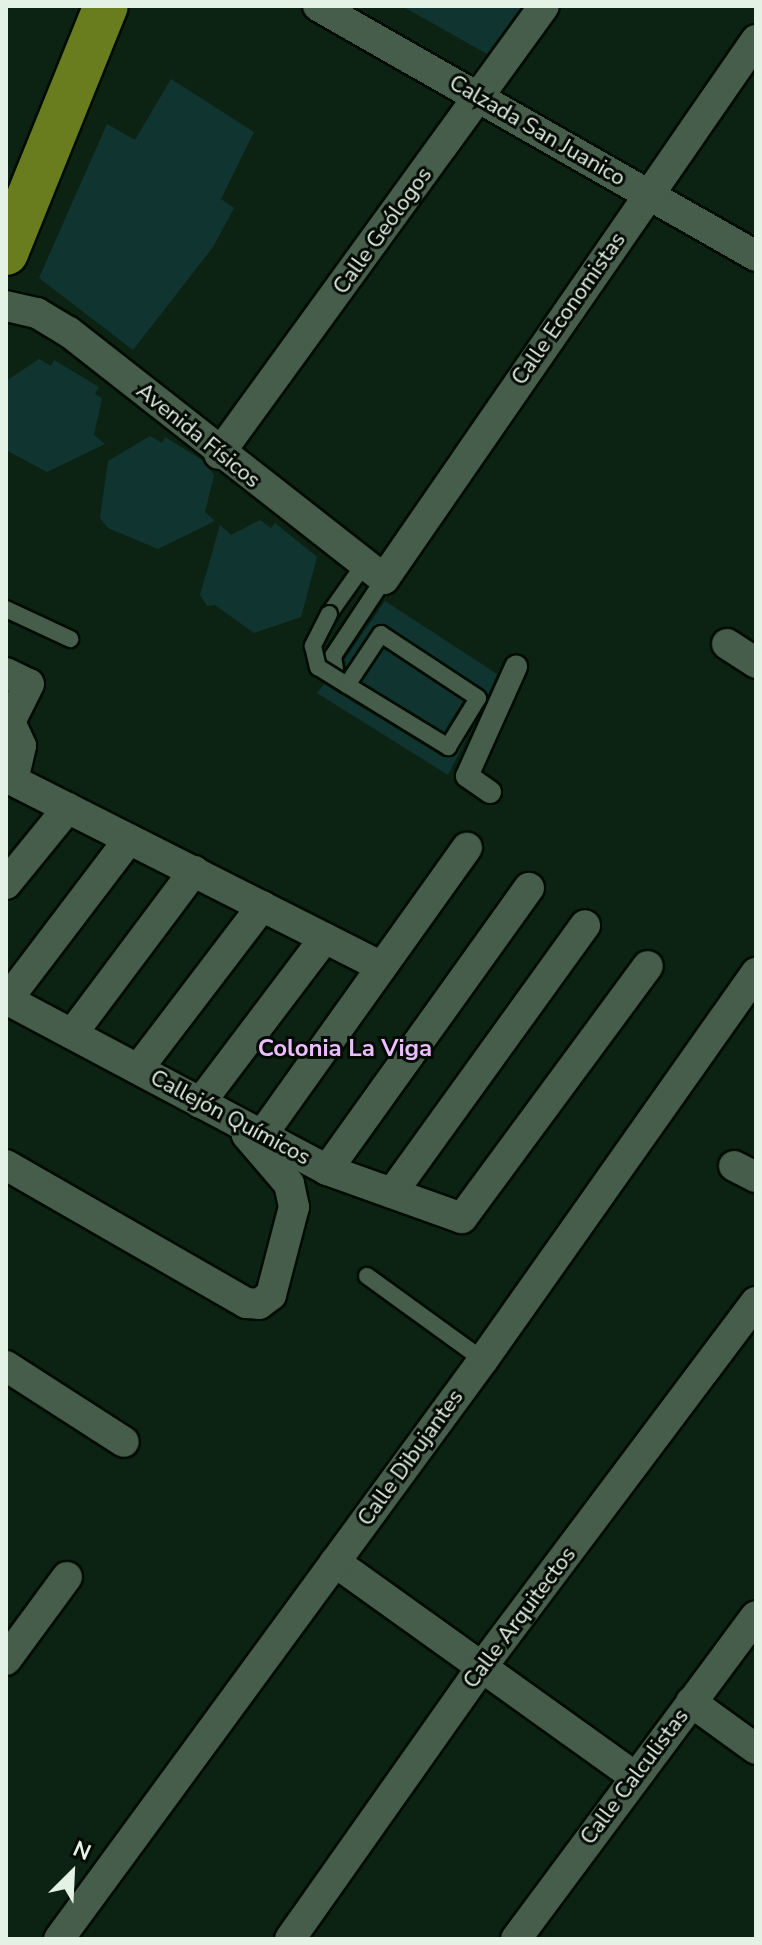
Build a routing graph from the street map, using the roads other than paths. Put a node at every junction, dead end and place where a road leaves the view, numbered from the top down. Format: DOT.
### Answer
graph roads {
  1 [pos="106,6"];
  2 [pos="318,6"];
  3 [pos="544,6"];
  4 [pos="756,40"];
  5 [pos="480,98"];
  6 [pos="648,196"];
  7 [pos="6,253"];
  8 [pos="756,256"];
  9 [pos="6,306"];
  10 [pos="219,454"];
  11 [pos="374,573"];
  12 [pos="6,609"];
  13 [pos="70,639"];
  14 [pos="727,644"];
  15 [pos="756,663"];
  16 [pos="516,667"];
  17 [pos="335,669"];
  18 [pos="6,673"];
  19 [pos="347,685"];
  20 [pos="10,779"];
  21 [pos="490,792"];
  22 [pos="68,808"];
  23 [pos="129,839"];
  24 [pos="467,848"];
  25 [pos="194,871"];
  26 [pos="6,884"];
  27 [pos="529,888"];
  28 [pos="262,906"];
  29 [pos="585,925"];
  30 [pos="325,938"];
  31 [pos="648,966"];
  32 [pos="382,967"];
  33 [pos="756,973"];
  34 [pos="6,1000"];
  35 [pos="72,1034"];
  36 [pos="138,1069"];
  37 [pos="200,1103"];
  38 [pos="248,1128"];
  39 [pos="6,1165"];
  40 [pos="327,1170"];
  41 [pos="392,1193"];
  42 [pos="367,1276"];
  43 [pos="756,1302"];
  44 [pos="483,1360"];
  45 [pos="6,1366"];
  46 [pos="124,1442"];
  47 [pos="335,1562"];
  48 [pos="67,1577"];
  49 [pos="756,1616"];
  50 [pos="6,1660"];
  51 [pos="481,1668"];
  52 [pos="691,1702"];
  53 [pos="756,1749"];
  54 [pos="634,1776"];
  55 [pos="59,1939"];
  56 [pos="290,1939"];
  57 [pos="516,1939"];
  1 -- 7 [label="main road"];
  2 -- 5 [label="street, Calzada San Juanico"];
  3 -- 5 [label="street, Calle Geólogos"];
  4 -- 6 [label="street, Calle Economistas"];
  5 -- 6 [label="street, Calzada San Juanico"];
  5 -- 10 [label="street, Calle Geólogos"];
  6 -- 8 [label="street, Calzada San Juanico"];
  6 -- 11 [label="street, Calle Economistas"];
  9 -- 10 [label="street, Avenida Físicos"];
  10 -- 11 [label="street, Avenida Físicos"];
  11 -- 17 [label="lane"];
  11 -- 19 [label="lane, bridge"];
  12 -- 13 [label="lane"];
  14 -- 15 [label="street"];
  16 -- 21 [label="street"];
  18 -- 20 [label="street"];
  19 -- 19 [label="lane, bridge"];
  20 -- 22 [label="street"];
  22 -- 23 [label="street"];
  22 -- 26 [label="street"];
  23 -- 25 [label="street"];
  23 -- 34 [label="street"];
  24 -- 32 [label="street"];
  25 -- 28 [label="street"];
  25 -- 35 [label="street"];
  27 -- 40 [label="street"];
  28 -- 30 [label="street"];
  28 -- 36 [label="street"];
  29 -- 41 [label="street"];
  30 -- 32 [label="street"];
  30 -- 37 [label="street"];
  31 -- 41 [label="street, Callejón Químicos"];
  32 -- 38 [label="street"];
  33 -- 44 [label="street, Calle Dibujantes"];
  34 -- 35 [label="street, Callejón Químicos"];
  35 -- 36 [label="street, Callejón Químicos"];
  36 -- 37 [label="street, Callejón Químicos"];
  37 -- 38 [label="street, Callejón Químicos"];
  38 -- 39 [label="street"];
  38 -- 40 [label="street, Callejón Químicos"];
  40 -- 41 [label="street, Callejón Químicos"];
  42 -- 44 [label="lane"];
  43 -- 51 [label="street, Calle Arquitectos"];
  44 -- 47 [label="street, Calle Dibujantes"];
  45 -- 46 [label="street"];
  47 -- 51 [label="street"];
  47 -- 55 [label="street, Calle Dibujantes"];
  48 -- 50 [label="street"];
  49 -- 52 [label="street, Calle Calculistas"];
  51 -- 54 [label="street"];
  51 -- 56 [label="street, Calle Arquitectos"];
  52 -- 53 [label="street"];
  52 -- 54 [label="street, Calle Calculistas"];
  54 -- 57 [label="street, Calle Calculistas"];
}
